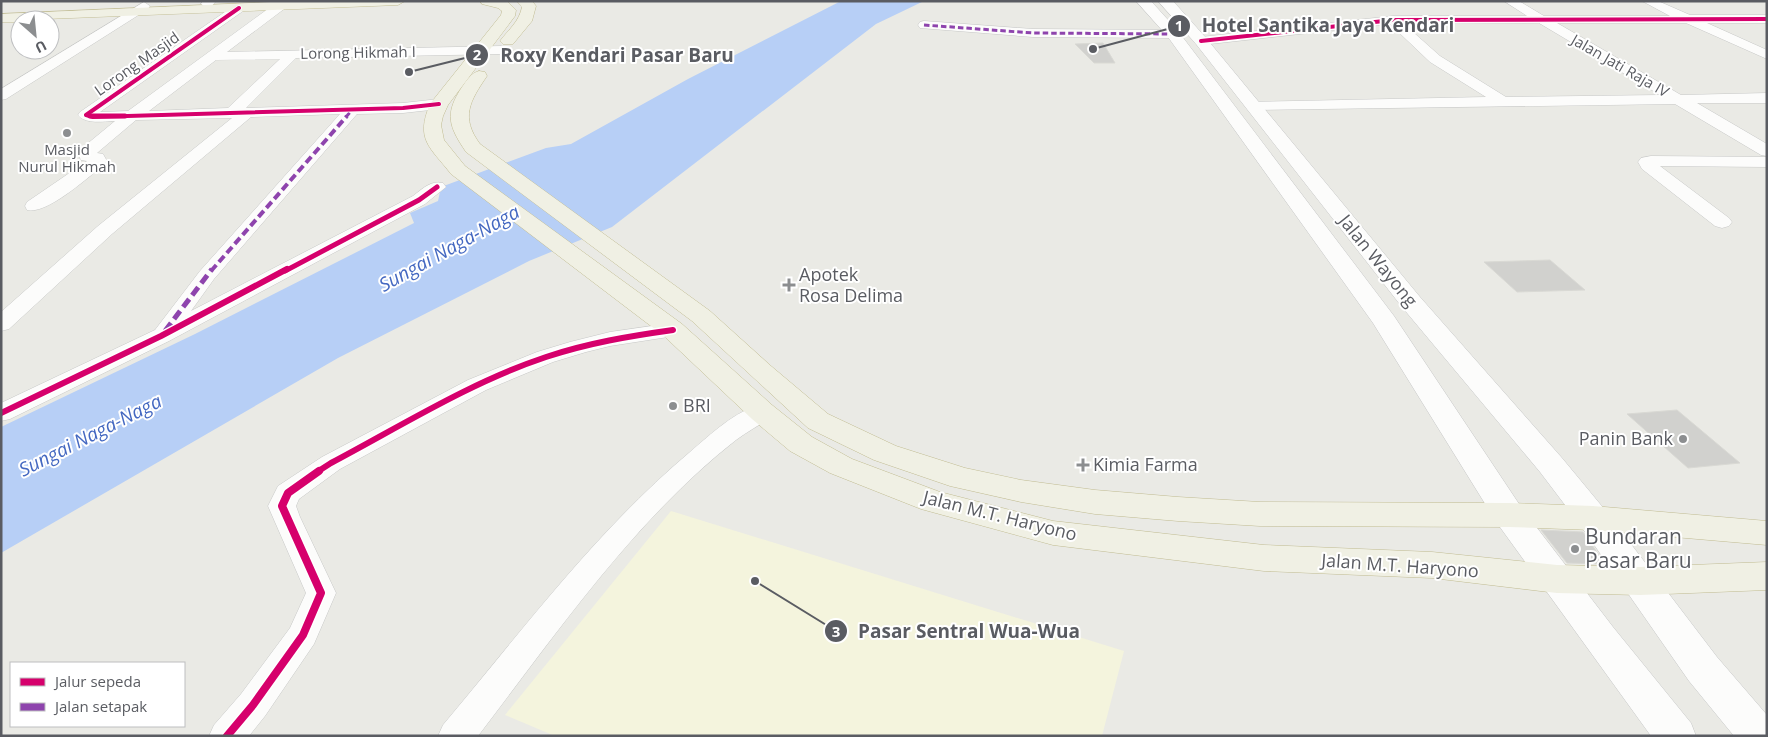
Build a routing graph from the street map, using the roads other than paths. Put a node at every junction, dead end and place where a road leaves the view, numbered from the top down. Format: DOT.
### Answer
graph roads {
  1 [pos="398,1"];
  2 [pos="486,1"];
  3 [pos="524,1"];
  4 [pos="1143,1"];
  5 [pos="1165,1"];
  6 [pos="1510,1"];
  7 [pos="1648,1"];
  8 [pos="208,3"];
  9 [pos="247,4"];
  10 [pos="279,4"];
  11 [pos="133,6"];
  12 [pos="1427,6"];
  13 [pos="1,14"];
  14 [pos="1,18"];
  15 [pos="1393,20"];
  16 [pos="1542,20"];
  17 [pos="1767,20"];
  18 [pos="1449,21"];
  19 [pos="1695,21"];
  20 [pos="924,25"];
  21 [pos="1173,34"];
  22 [pos="1201,41"];
  23 [pos="482,50"];
  24 [pos="501,50"];
  25 [pos="293,54"];
  26 [pos="1767,55"];
  27 [pos="215,56"];
  28 [pos="1,96"];
  29 [pos="1767,98"];
  30 [pos="1678,99"];
  31 [pos="1504,102"];
  32 [pos="439,104"];
  33 [pos="1253,105"];
  34 [pos="352,110"];
  35 [pos="240,113"];
  36 [pos="130,116"];
  37 [pos="1767,151"];
  38 [pos="1767,162"];
  39 [pos="437,187"];
  40 [pos="34,206"];
  41 [pos="1722,222"];
  42 [pos="584,247"];
  43 [pos="1,324"];
  44 [pos="673,330"];
  45 [pos="161,336"];
  46 [pos="762,412"];
  47 [pos="1,413"];
  48 [pos="1509,515"];
  49 [pos="1593,518"];
  50 [pos="1767,534"];
  51 [pos="1767,576"];
  52 [pos="1557,579"];
  53 [pos="1640,581"];
  54 [pos="227,736"];
  55 [pos="456,736"];
  56 [pos="1676,736"];
  57 [pos="1759,736"];
  1 -- 10 [label="highway"];
  2 -- 23 [label="highway"];
  3 -- 24 [label="highway"];
  4 -- 21 [label="main road, Jalan Wayong"];
  5 -- 22 [label="main road, Jalan Wayong"];
  6 -- 16 [label="street, Jalan Jati Raja IV"];
  7 -- 19 [label="street"];
  8 -- 9 [label="highway"];
  8 -- 11 [label="highway"];
  9 -- 10 [label="highway"];
  9 -- 11 [label="highway"];
  9 -- 36 [label="street, Lorong Masjid"];
  10 -- 27 [label="street"];
  11 -- 13 [label="highway"];
  11 -- 14 [label="highway"];
  11 -- 28 [label="street"];
  12 -- 18 [label="street"];
  15 -- 18 [label="street"];
  15 -- 22 [label="street"];
  15 -- 31 [label="street"];
  16 -- 18 [label="street"];
  16 -- 19 [label="street"];
  16 -- 30 [label="street, Jalan Jati Raja IV"];
  17 -- 19 [label="street"];
  19 -- 26 [label="street"];
  20 -- 21 [label="street"];
  21 -- 48 [label="main road, Jalan Wayong"];
  22 -- 33 [label="main road, Jalan Wayong"];
  23 -- 24 [label="street, Lorong Hikmah I"];
  23 -- 25 [label="street, Lorong Hikmah I"];
  23 -- 32 [label="highway"];
  24 -- 42 [label="highway"];
  25 -- 27 [label="street, Lorong Hikmah I"];
  25 -- 35 [label="street"];
  27 -- 36 [label="street"];
  29 -- 30 [label="street"];
  30 -- 31 [label="street"];
  30 -- 37 [label="street, Jalan Jati Raja IV"];
  31 -- 33 [label="street"];
  32 -- 34 [label="street"];
  32 -- 42 [label="highway, Jalan M.T. Haryono"];
  33 -- 49 [label="main road, Jalan Wayong"];
  34 -- 35 [label="street"];
  34 -- 45 [label="street"];
  35 -- 36 [label="street"];
  35 -- 43 [label="street"];
  36 -- 40 [label="street"];
  38 -- 41 [label="street"];
  39 -- 45 [label="street"];
  42 -- 44 [label="highway, Jalan M.T. Haryono"];
  42 -- 48 [label="highway, Jalan M.T. Haryono"];
  44 -- 46 [label="highway, Jalan M.T. Haryono"];
  44 -- 54 [label="street"];
  45 -- 47 [label="street"];
  46 -- 52 [label="highway, Jalan M.T. Haryono"];
  46 -- 55 [label="street"];
  48 -- 49 [label="highway, Jalan M.T. Haryono"];
  48 -- 52 [label="main road, Jalan Wayong"];
  49 -- 50 [label="highway, Jalan M.T. Haryono"];
  49 -- 53 [label="main road, Jalan Wayong"];
  51 -- 53 [label="highway, Jalan M.T. Haryono"];
  52 -- 53 [label="highway, Jalan M.T. Haryono"];
  52 -- 56 [label="main road, Jalan Wayong"];
  53 -- 57 [label="main road, Jalan Wayong"];
}
